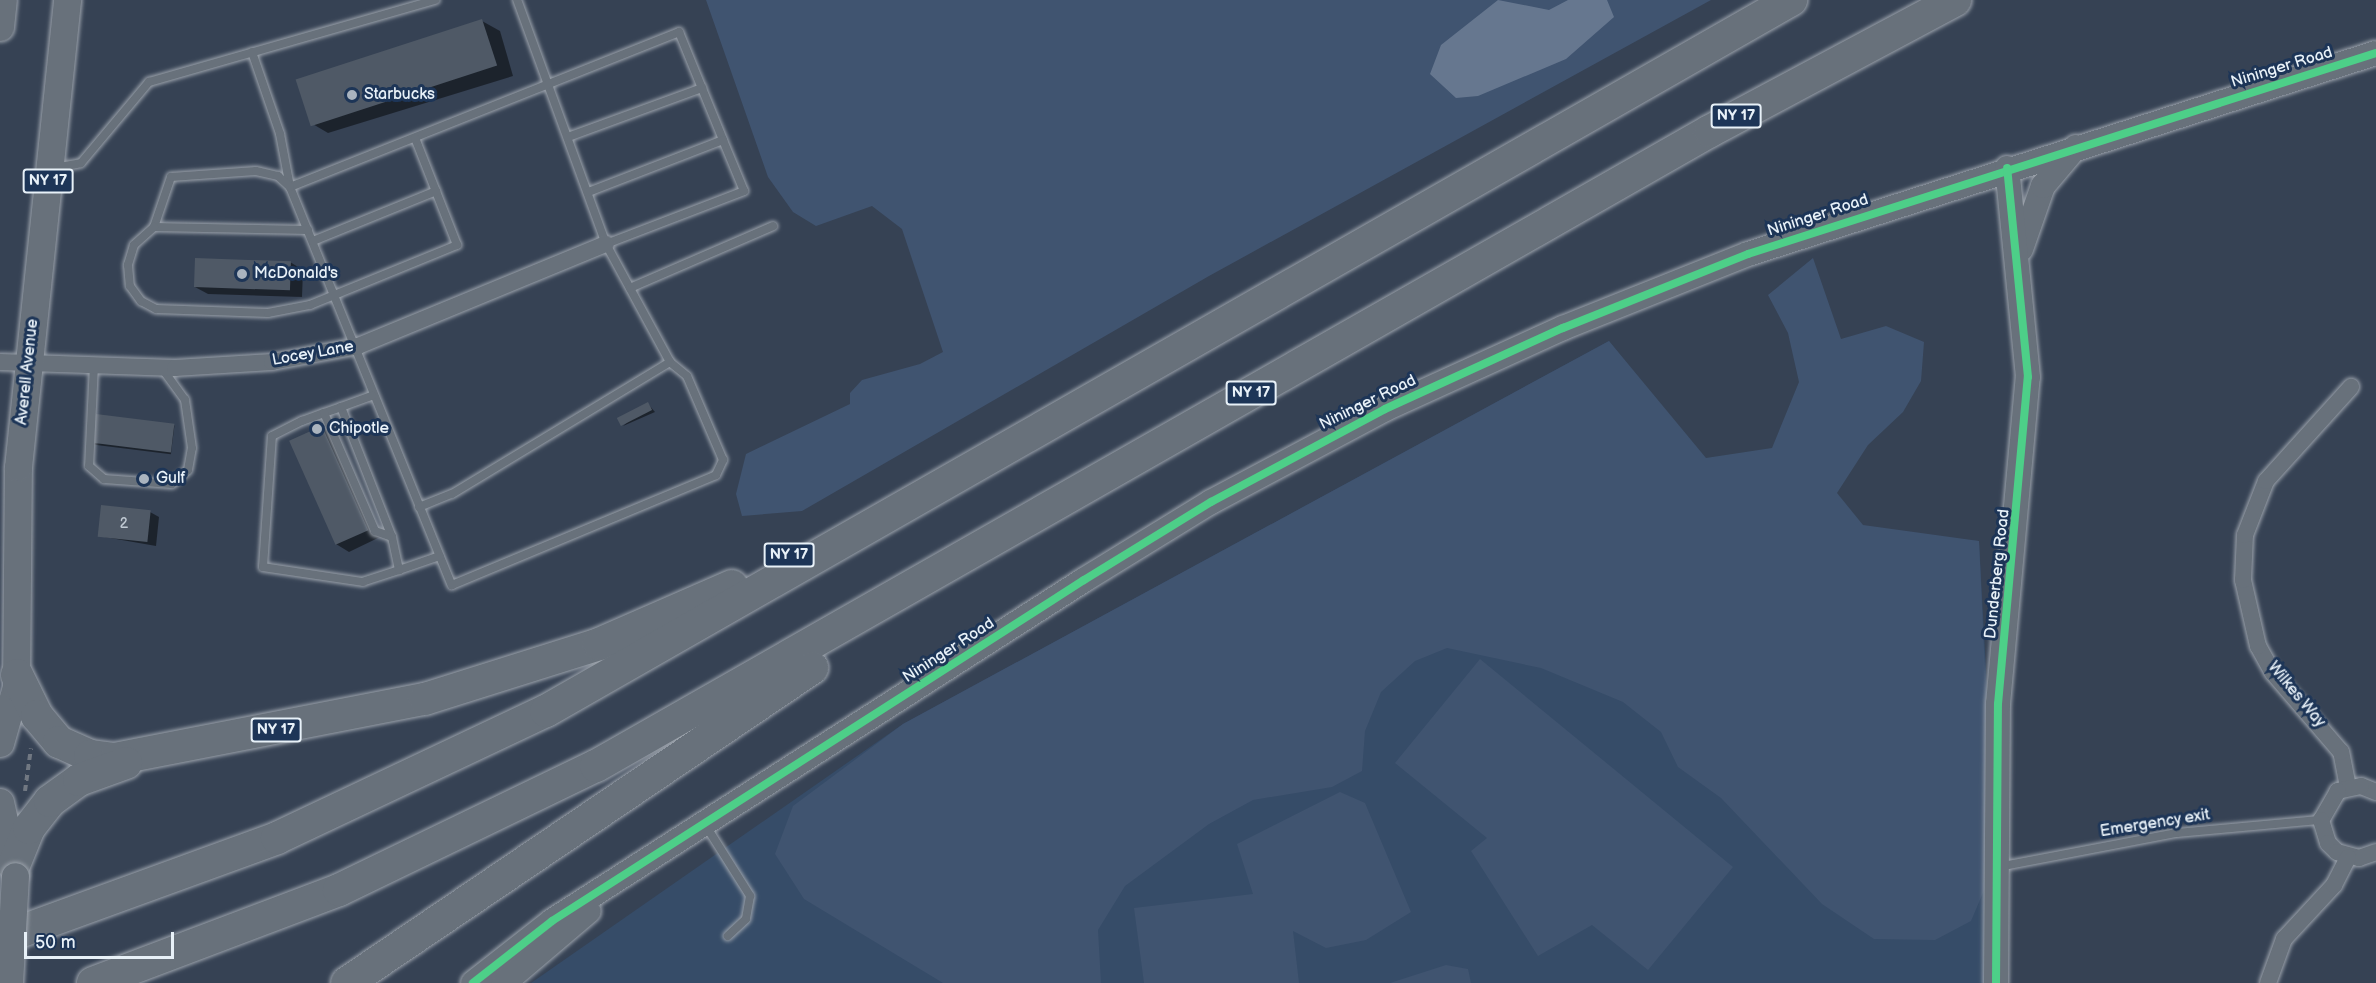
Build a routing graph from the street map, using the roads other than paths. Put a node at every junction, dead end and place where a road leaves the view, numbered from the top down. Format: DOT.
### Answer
graph roads {
  1 [pos="3,0"];
  2 [pos="67,0"];
  3 [pos="435,0"];
  4 [pos="518,0"];
  5 [pos="1791,0"];
  6 [pos="1955,0"];
  7 [pos="0,27"];
  8 [pos="252,52"];
  9 [pos="2376,53"];
  10 [pos="550,85"];
  11 [pos="702,87"];
  12 [pos="568,136"];
  13 [pos="415,138"];
  14 [pos="723,140"];
  15 [pos="2076,147"];
  16 [pos="49,168"];
  17 [pos="2007,168"];
  18 [pos="290,187"];
  19 [pos="436,190"];
  20 [pos="588,192"];
  21 [pos="773,226"];
  22 [pos="154,227"];
  23 [pos="308,230"];
  24 [pos="314,241"];
  25 [pos="606,244"];
  26 [pos="2019,254"];
  27 [pos="630,288"];
  28 [pos="335,292"];
  29 [pos="358,346"];
  30 [pos="0,362"];
  31 [pos="670,362"];
  32 [pos="29,363"];
  33 [pos="94,365"];
  34 [pos="161,367"];
  35 [pos="2351,387"];
  36 [pos="372,396"];
  37 [pos="341,407"];
  38 [pos="324,413"];
  39 [pos="1019,442"];
  40 [pos="419,507"];
  41 [pos="392,537"];
  42 [pos="981,548"];
  43 [pos="440,556"];
  44 [pos="399,570"];
  45 [pos="17,675"];
  46 [pos="0,743"];
  47 [pos="159,753"];
  48 [pos="2348,787"];
  49 [pos="2376,792"];
  50 [pos="11,802"];
  51 [pos="2321,820"];
  52 [pos="706,826"];
  53 [pos="2376,852"];
  54 [pos="2348,857"];
  55 [pos="1994,867"];
  56 [pos="15,870"];
  57 [pos="622,881"];
  58 [pos="728,936"];
  59 [pos="0,939"];
  60 [pos="9,983"];
  61 [pos="93,983"];
  62 [pos="347,983"];
  63 [pos="473,983"];
  64 [pos="504,983"];
  65 [pos="1996,983"];
  66 [pos="2268,983"];
  1 -- 7 [label="main road"];
  2 -- 16 [label="main road, Averell Avenue / NY 17"];
  3 -- 8 [label="lane"];
  4 -- 10 [label="lane"];
  5 -- 39 [label="highway, NY 17"];
  6 -- 42 [label="highway, NY 17"];
  8 -- 16 [label="lane"];
  8 -- 18 [label="lane"];
  9 -- 15 [label="street, Nininger Road"];
  10 -- 11 [label="lane"];
  10 -- 12 [label="lane"];
  10 -- 13 [label="lane"];
  11 -- 12 [label="lane"];
  11 -- 14 [label="lane"];
  12 -- 20 [label="lane"];
  13 -- 18 [label="lane"];
  13 -- 19 [label="lane"];
  14 -- 20 [label="lane"];
  14 -- 25 [label="lane"];
  15 -- 17 [label="street, Nininger Road"];
  15 -- 26 [label="street"];
  16 -- 32 [label="main road, Averell Avenue / NY 17"];
  17 -- 26 [label="street, Dunderberg Road"];
  17 -- 52 [label="street, Nininger Road"];
  18 -- 22 [label="lane"];
  18 -- 23 [label="lane"];
  19 -- 24 [label="lane"];
  19 -- 28 [label="lane"];
  20 -- 25 [label="lane"];
  21 -- 27 [label="lane"];
  22 -- 23 [label="lane"];
  22 -- 28 [label="lane"];
  23 -- 24 [label="lane"];
  24 -- 28 [label="lane"];
  25 -- 27 [label="lane"];
  25 -- 29 [label="street, Locey Lane"];
  26 -- 55 [label="street, Dunderberg Road"];
  27 -- 31 [label="lane"];
  28 -- 29 [label="lane"];
  29 -- 34 [label="street, Locey Lane"];
  29 -- 36 [label="lane"];
  30 -- 32 [label="street, Locey Lane"];
  31 -- 40 [label="lane"];
  31 -- 43 [label="lane"];
  32 -- 33 [label="street, Locey Lane"];
  32 -- 45 [label="main road, Averell Avenue / NY 17"];
  33 -- 34 [label="street, Locey Lane"];
  33 -- 34 [label="lane"];
  35 -- 48 [label="street, Wilkes Way"];
  36 -- 37 [label="lane"];
  36 -- 40 [label="lane"];
  37 -- 38 [label="lane"];
  37 -- 41 [label="lane"];
  38 -- 41 [label="lane"];
  38 -- 44 [label="lane"];
  39 -- 47 [label="highway, NY 17"];
  39 -- 59 [label="highway"];
  40 -- 43 [label="lane"];
  41 -- 44 [label="lane"];
  42 -- 61 [label="highway"];
  42 -- 62 [label="highway, NY 17"];
  43 -- 44 [label="lane"];
  45 -- 46 [label="main road, Averell Avenue / NY 17"];
  45 -- 47 [label="highway, NY 17"];
  47 -- 56 [label="highway"];
  48 -- 49 [label="street"];
  48 -- 51 [label="street"];
  50 -- 56 [label="main road"];
  51 -- 54 [label="street"];
  51 -- 55 [label="lane, Emergency exit"];
  52 -- 57 [label="street, Nininger Road"];
  52 -- 58 [label="lane"];
  53 -- 54 [label="street"];
  54 -- 66 [label="street"];
  55 -- 65 [label="street, Dunderberg Road"];
  56 -- 60 [label="main road, bridge"];
  57 -- 63 [label="street, Nininger Road"];
  57 -- 64 [label="street, Nininger Road"];
}
